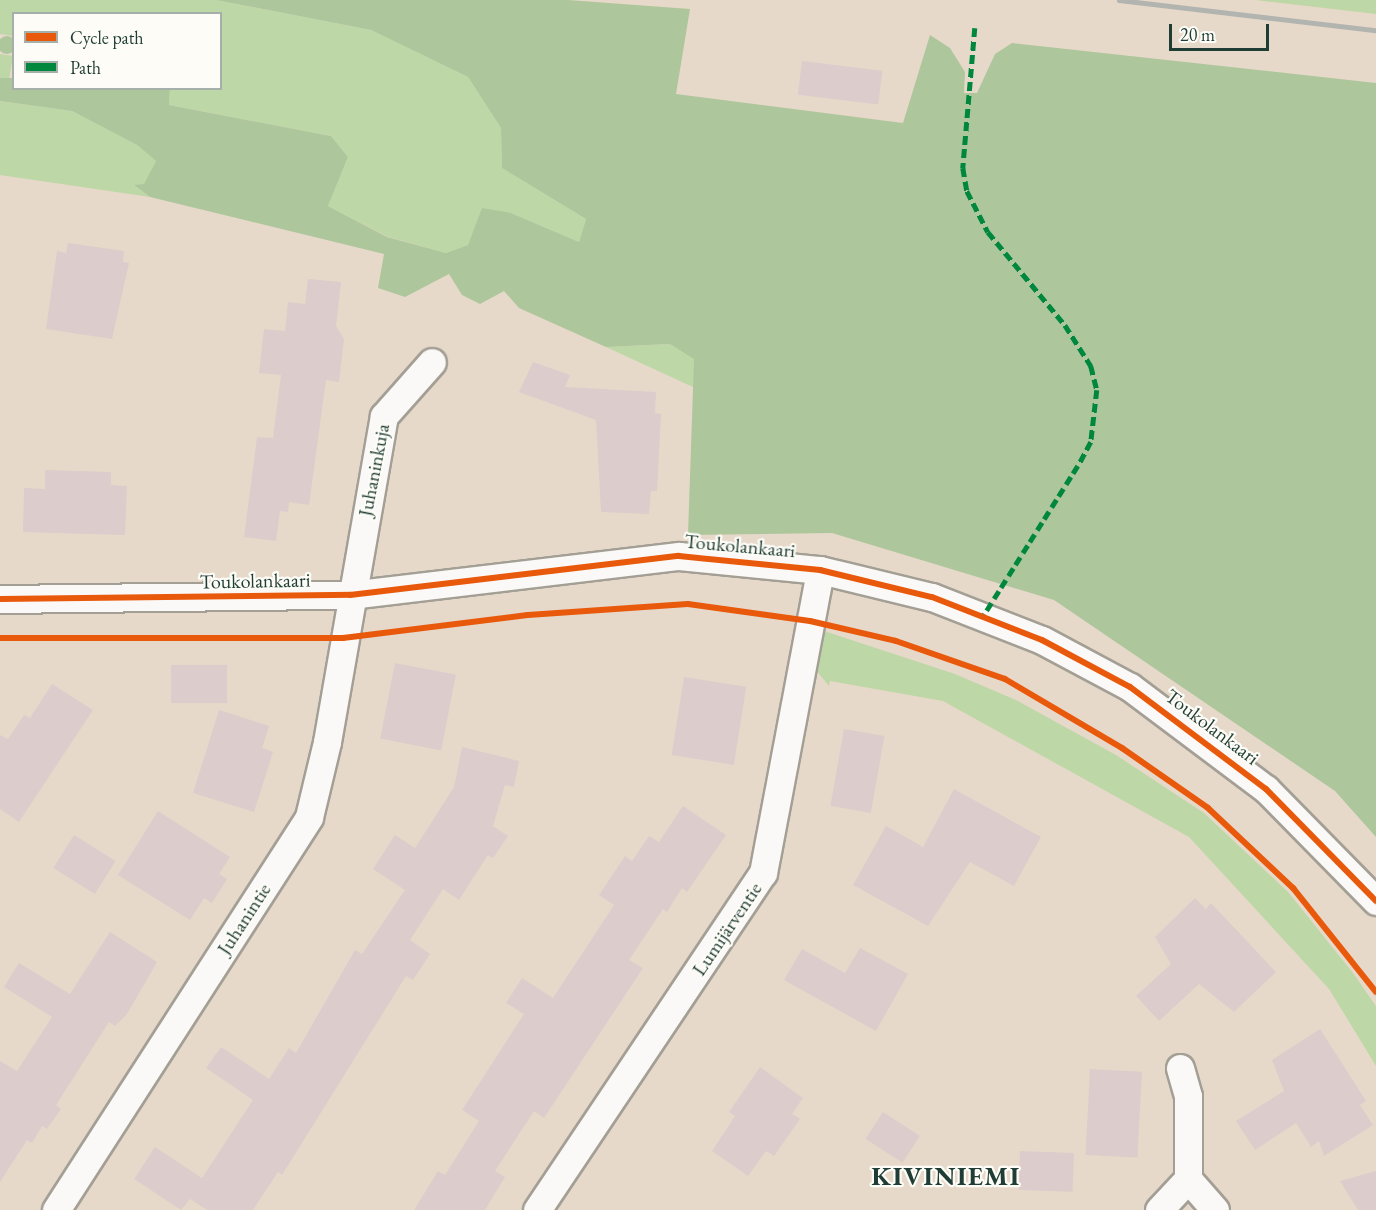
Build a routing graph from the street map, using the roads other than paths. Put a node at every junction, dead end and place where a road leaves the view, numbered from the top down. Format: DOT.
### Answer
graph roads {
  1 [pos="432,362"];
  2 [pos="820,570"];
  3 [pos="350,595"];
  4 [pos="0,599"];
  5 [pos="1376,901"];
  6 [pos="1180,1068"];
  7 [pos="1188,1179"];
  8 [pos="56,1210"];
  9 [pos="537,1210"];
  10 [pos="1159,1210"];
  11 [pos="1215,1210"];
  1 -- 3 [label="street, Juhaninkuja"];
  2 -- 3 [label="street, Toukolankaari"];
  2 -- 5 [label="street, Toukolankaari"];
  2 -- 9 [label="street, Lumijärventie"];
  3 -- 4 [label="street, Toukolankaari"];
  3 -- 8 [label="street, Juhanintie"];
  6 -- 7 [label="street"];
  7 -- 10 [label="street"];
  7 -- 11 [label="street"];
}
